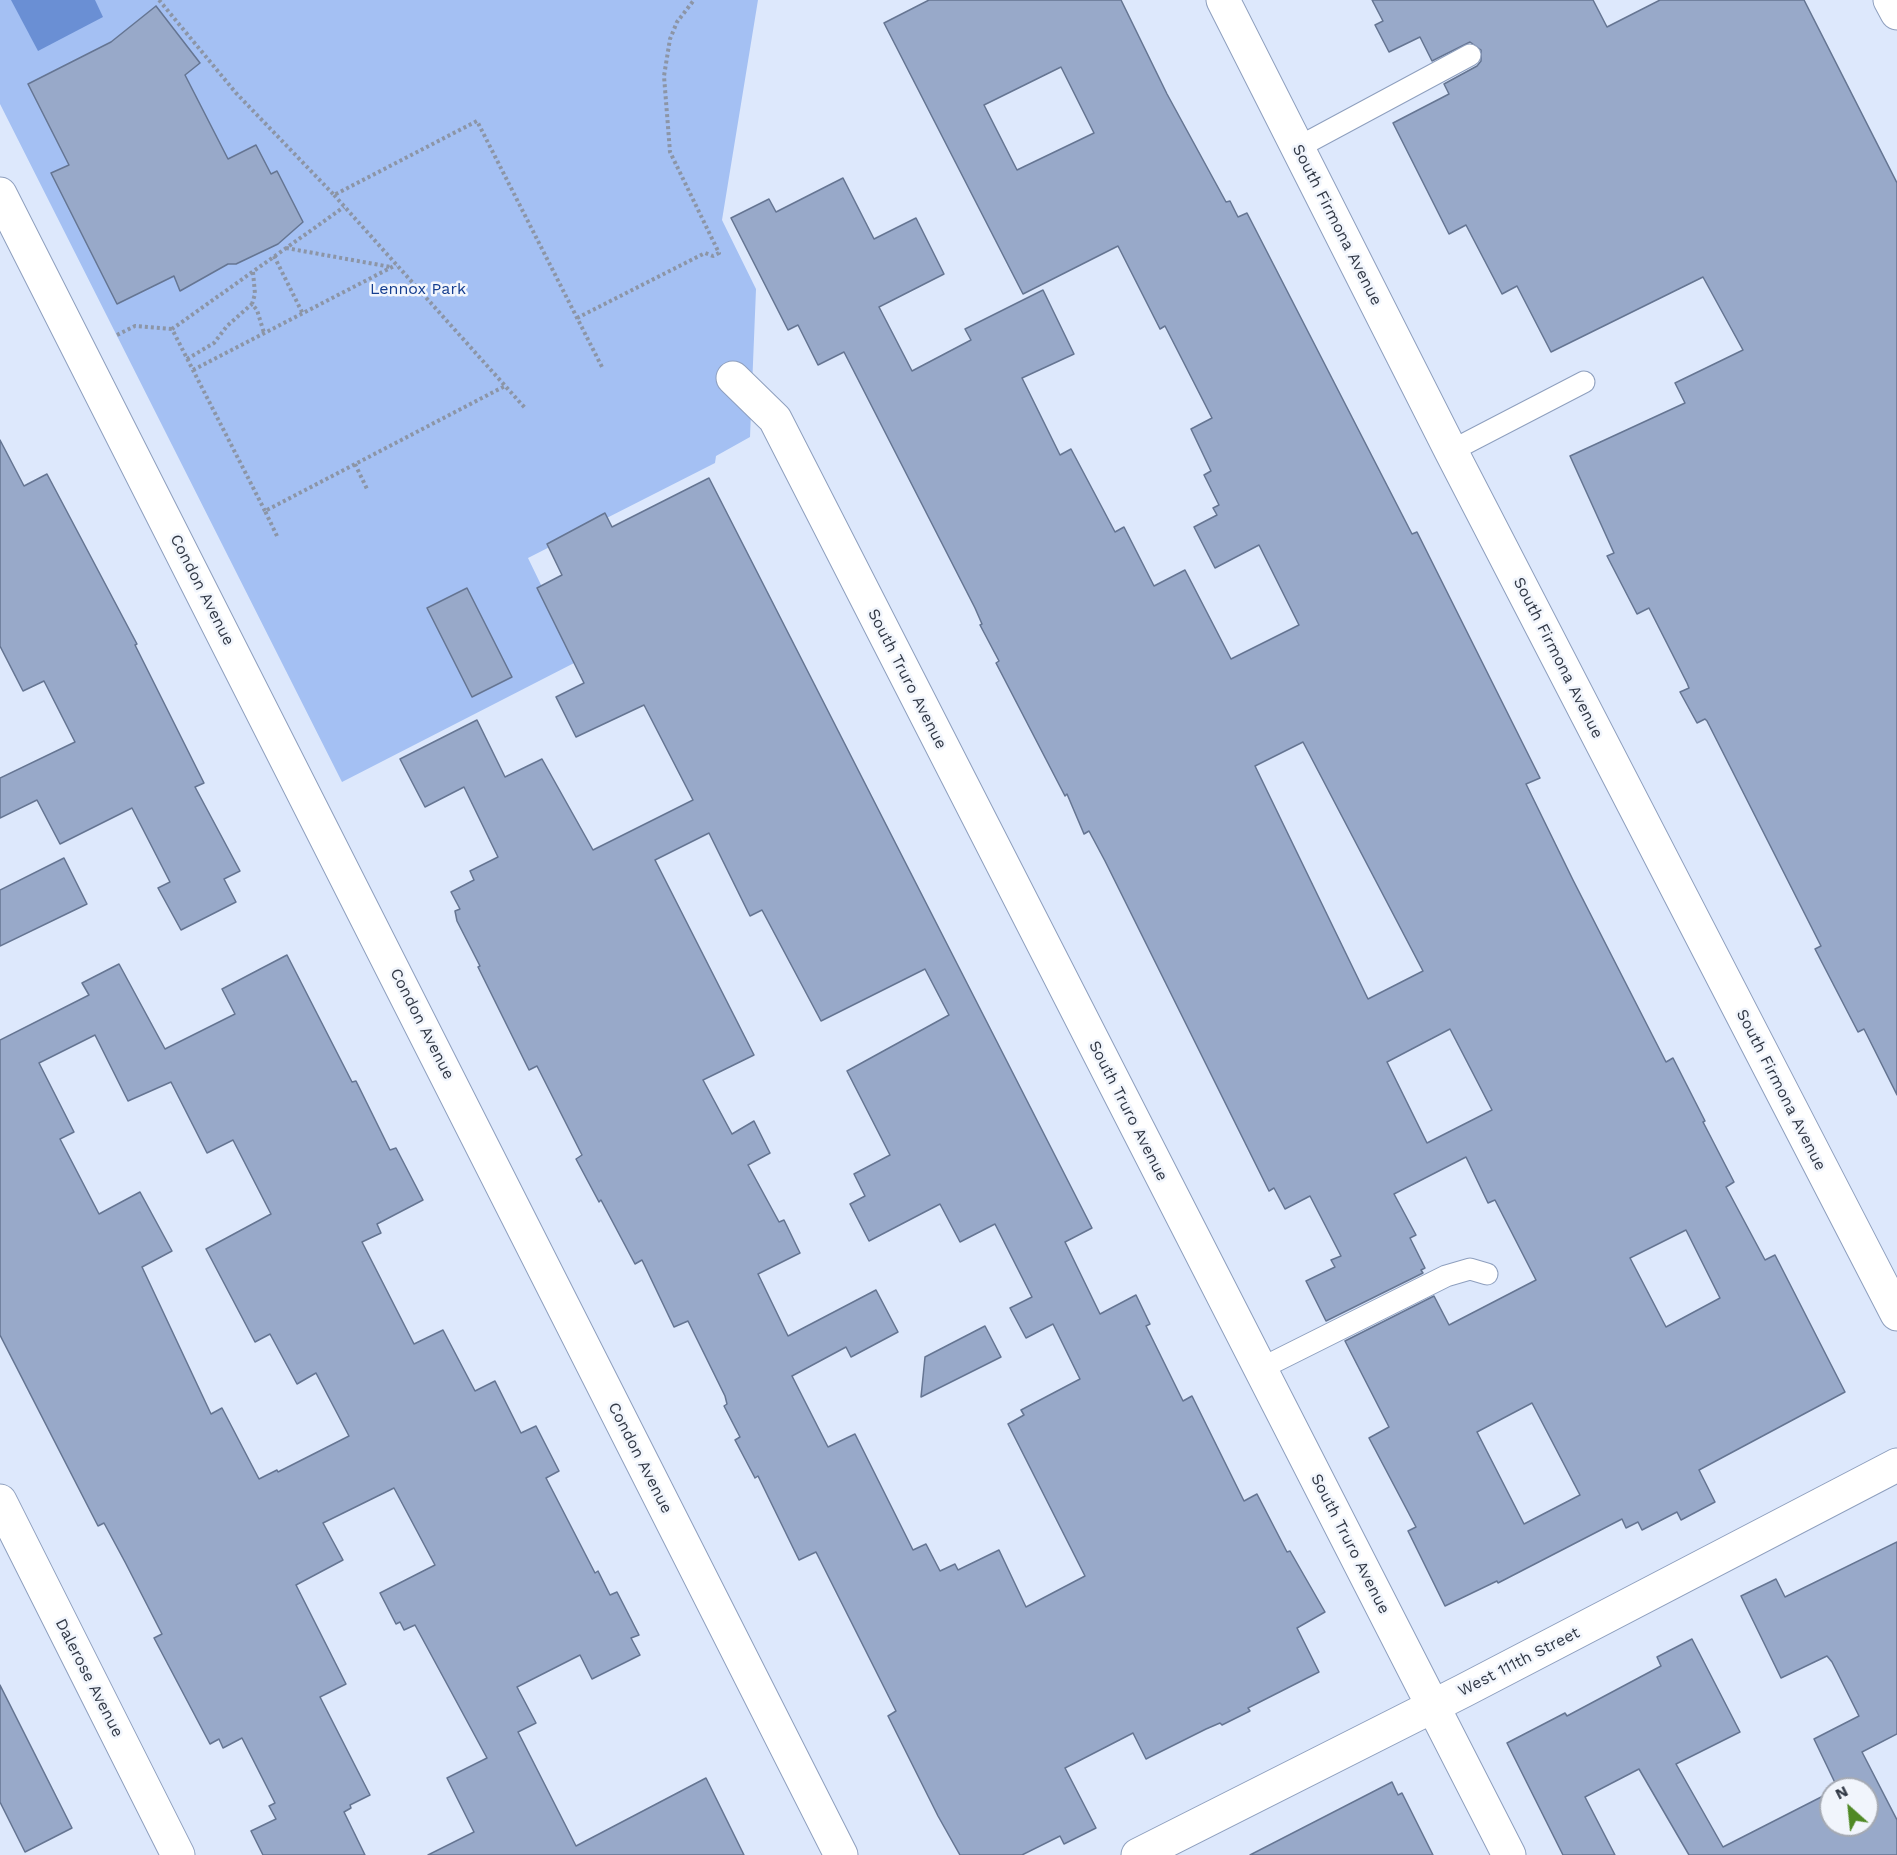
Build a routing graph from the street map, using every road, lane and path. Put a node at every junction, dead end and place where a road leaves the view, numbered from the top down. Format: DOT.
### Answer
graph roads {
  1 [pos="159,0"];
  2 [pos="694,0"];
  3 [pos="1223,0"];
  4 [pos="1890,0"];
  5 [pos="1897,13"];
  6 [pos="1470,55"];
  7 [pos="1298,148"];
  8 [pos="0,194"];
  9 [pos="334,195"];
  10 [pos="344,207"];
  11 [pos="285,248"];
  12 [pos="274,256"];
  13 [pos="394,266"];
  14 [pos="253,271"];
  15 [pos="252,304"];
  16 [pos="303,314"];
  17 [pos="577,318"];
  18 [pos="172,329"];
  19 [pos="264,333"];
  20 [pos="117,335"];
  21 [pos="187,358"];
  22 [pos="603,369"];
  23 [pos="193,370"];
  24 [pos="733,378"];
  25 [pos="1584,382"];
  26 [pos="505,386"];
  27 [pos="525,408"];
  28 [pos="1451,451"];
  29 [pos="355,464"];
  30 [pos="367,489"];
  31 [pos="264,511"];
  32 [pos="277,536"];
  33 [pos="1487,1274"];
  34 [pos="1897,1314"];
  35 [pos="1260,1369"];
  36 [pos="1897,1465"];
  37 [pos="0,1501"];
  38 [pos="1433,1706"];
  39 [pos="178,1855"];
  40 [pos="841,1855"];
  41 [pos="1138,1855"];
  42 [pos="1509,1855"];
  1 -- 9 [label="path"];
  2 -- 17 [label="path"];
  3 -- 7 [label="street, South Firmona Avenue"];
  4 -- 5 [label="street"];
  6 -- 7 [label="lane"];
  7 -- 28 [label="street, South Firmona Avenue"];
  8 -- 40 [label="street, Condon Avenue"];
  9 -- 10 [label="path"];
  9 -- 17 [label="path"];
  10 -- 11 [label="path"];
  10 -- 13 [label="path"];
  11 -- 12 [label="path"];
  11 -- 13 [label="path"];
  12 -- 14 [label="path"];
  12 -- 16 [label="path"];
  13 -- 16 [label="path"];
  13 -- 26 [label="path"];
  14 -- 15 [label="path"];
  14 -- 18 [label="path"];
  15 -- 19 [label="path"];
  15 -- 21 [label="path"];
  16 -- 19 [label="path"];
  17 -- 22 [label="path"];
  18 -- 20 [label="path"];
  18 -- 21 [label="path"];
  19 -- 23 [label="path"];
  21 -- 23 [label="path"];
  23 -- 31 [label="path"];
  24 -- 35 [label="street, South Truro Avenue"];
  25 -- 28 [label="lane"];
  26 -- 27 [label="path"];
  26 -- 29 [label="path"];
  28 -- 34 [label="street, South Firmona Avenue"];
  29 -- 30 [label="path"];
  29 -- 31 [label="path"];
  31 -- 32 [label="path"];
  33 -- 35 [label="lane"];
  35 -- 38 [label="street, South Truro Avenue"];
  36 -- 38 [label="street, West 111th Street"];
  37 -- 39 [label="street, Dalerose Avenue"];
  38 -- 41 [label="street, West 111th Street"];
  38 -- 42 [label="street, South Truro Avenue"];
}
